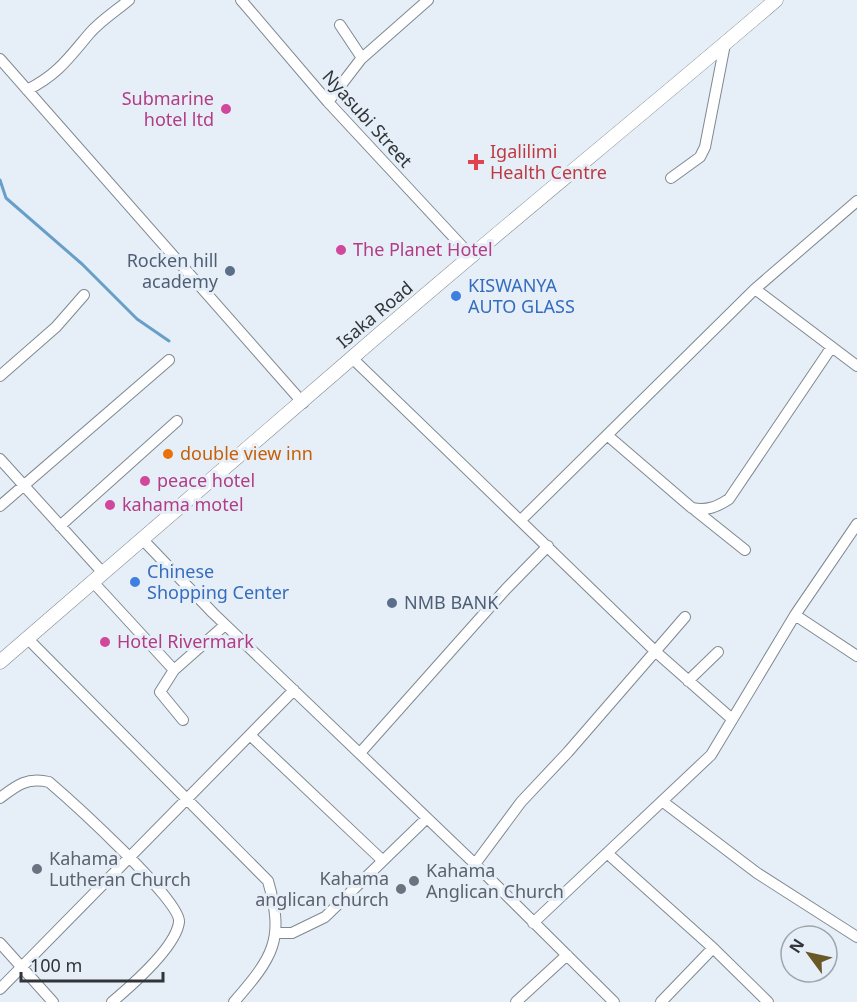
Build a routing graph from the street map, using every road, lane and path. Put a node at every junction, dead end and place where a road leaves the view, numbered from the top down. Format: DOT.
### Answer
graph roads {
  1 [pos="129,0"];
  2 [pos="242,0"];
  3 [pos="428,0"];
  4 [pos="776,0"];
  5 [pos="340,25"];
  6 [pos="725,44"];
  7 [pos="362,58"];
  8 [pos="0,59"];
  9 [pos="27,90"];
  10 [pos="328,102"];
  11 [pos="671,178"];
  12 [pos="857,201"];
  13 [pos="472,257"];
  14 [pos="755,288"];
  15 [pos="84,295"];
  16 [pos="831,348"];
  17 [pos="352,358"];
  18 [pos="169,360"];
  19 [pos="857,366"];
  20 [pos="0,376"];
  21 [pos="303,403"];
  22 [pos="177,421"];
  23 [pos="608,435"];
  24 [pos="0,459"];
  25 [pos="24,485"];
  26 [pos="0,506"];
  27 [pos="692,508"];
  28 [pos="521,520"];
  29 [pos="857,524"];
  30 [pos="60,526"];
  31 [pos="144,541"];
  32 [pos="548,546"];
  33 [pos="745,550"];
  34 [pos="98,578"];
  35 [pos="795,615"];
  36 [pos="685,617"];
  37 [pos="225,625"];
  38 [pos="27,638"];
  39 [pos="656,652"];
  40 [pos="718,652"];
  41 [pos="857,656"];
  42 [pos="0,662"];
  43 [pos="174,670"];
  44 [pos="688,681"];
  45 [pos="294,690"];
  46 [pos="732,718"];
  47 [pos="183,720"];
  48 [pos="250,735"];
  49 [pos="360,753"];
  50 [pos="0,798"];
  51 [pos="186,798"];
  52 [pos="662,801"];
  53 [pos="427,818"];
  54 [pos="608,854"];
  55 [pos="130,858"];
  56 [pos="382,860"];
  57 [pos="475,864"];
  58 [pos="533,922"];
  59 [pos="277,933"];
  60 [pos="857,937"];
  61 [pos="0,943"];
  62 [pos="713,948"];
  63 [pos="567,955"];
  64 [pos="22,968"];
  65 [pos="0,989"];
  66 [pos="53,1002"];
  67 [pos="112,1002"];
  68 [pos="234,1002"];
  69 [pos="516,1002"];
  70 [pos="614,1002"];
  71 [pos="660,1002"];
  72 [pos="768,1002"];
  1 -- 9 [label="street"];
  2 -- 10 [label="street, Nyasubi Street"];
  3 -- 7 [label="street"];
  4 -- 6 [label="street, Isaka Road"];
  5 -- 7 [label="street"];
  6 -- 11 [label="street"];
  6 -- 13 [label="street, Isaka Road"];
  7 -- 10 [label="street"];
  8 -- 9 [label="street"];
  9 -- 21 [label="street"];
  10 -- 13 [label="street, Nyasubi Street"];
  12 -- 14 [label="street"];
  13 -- 17 [label="street, Isaka Road"];
  14 -- 16 [label="street"];
  14 -- 23 [label="street"];
  15 -- 20 [label="street"];
  16 -- 19 [label="street"];
  16 -- 27 [label="street"];
  17 -- 21 [label="street, Isaka Road"];
  17 -- 28 [label="street"];
  18 -- 25 [label="street"];
  21 -- 31 [label="street, Isaka Road"];
  22 -- 30 [label="street"];
  23 -- 27 [label="street"];
  23 -- 28 [label="street"];
  24 -- 25 [label="street"];
  25 -- 26 [label="street"];
  25 -- 30 [label="street"];
  27 -- 33 [label="street"];
  28 -- 32 [label="street"];
  29 -- 35 [label="street"];
  30 -- 34 [label="street"];
  31 -- 34 [label="street, Isaka Road"];
  31 -- 37 [label="street"];
  32 -- 39 [label="street"];
  32 -- 49 [label="street"];
  34 -- 38 [label="street, Isaka Road"];
  34 -- 43 [label="street"];
  35 -- 41 [label="street"];
  35 -- 46 [label="street"];
  36 -- 39 [label="street"];
  37 -- 43 [label="street"];
  37 -- 45 [label="street"];
  38 -- 42 [label="street, Isaka Road"];
  38 -- 51 [label="street"];
  39 -- 44 [label="street"];
  39 -- 57 [label="street"];
  40 -- 44 [label="street"];
  43 -- 47 [label="street"];
  44 -- 46 [label="street"];
  45 -- 48 [label="street"];
  45 -- 49 [label="street"];
  46 -- 52 [label="street"];
  48 -- 51 [label="street"];
  48 -- 56 [label="street"];
  49 -- 53 [label="street"];
  50 -- 55 [label="street"];
  51 -- 55 [label="street"];
  51 -- 59 [label="street"];
  52 -- 54 [label="street"];
  52 -- 60 [label="street"];
  53 -- 56 [label="street"];
  53 -- 57 [label="street"];
  54 -- 58 [label="street"];
  54 -- 62 [label="street"];
  55 -- 64 [label="street"];
  55 -- 67 [label="street"];
  56 -- 59 [label="street"];
  57 -- 58 [label="street"];
  58 -- 63 [label="street"];
  59 -- 68 [label="street"];
  61 -- 64 [label="street"];
  62 -- 71 [label="street"];
  62 -- 72 [label="street"];
  63 -- 69 [label="street"];
  63 -- 70 [label="street"];
  64 -- 65 [label="street"];
  64 -- 66 [label="street"];
}
